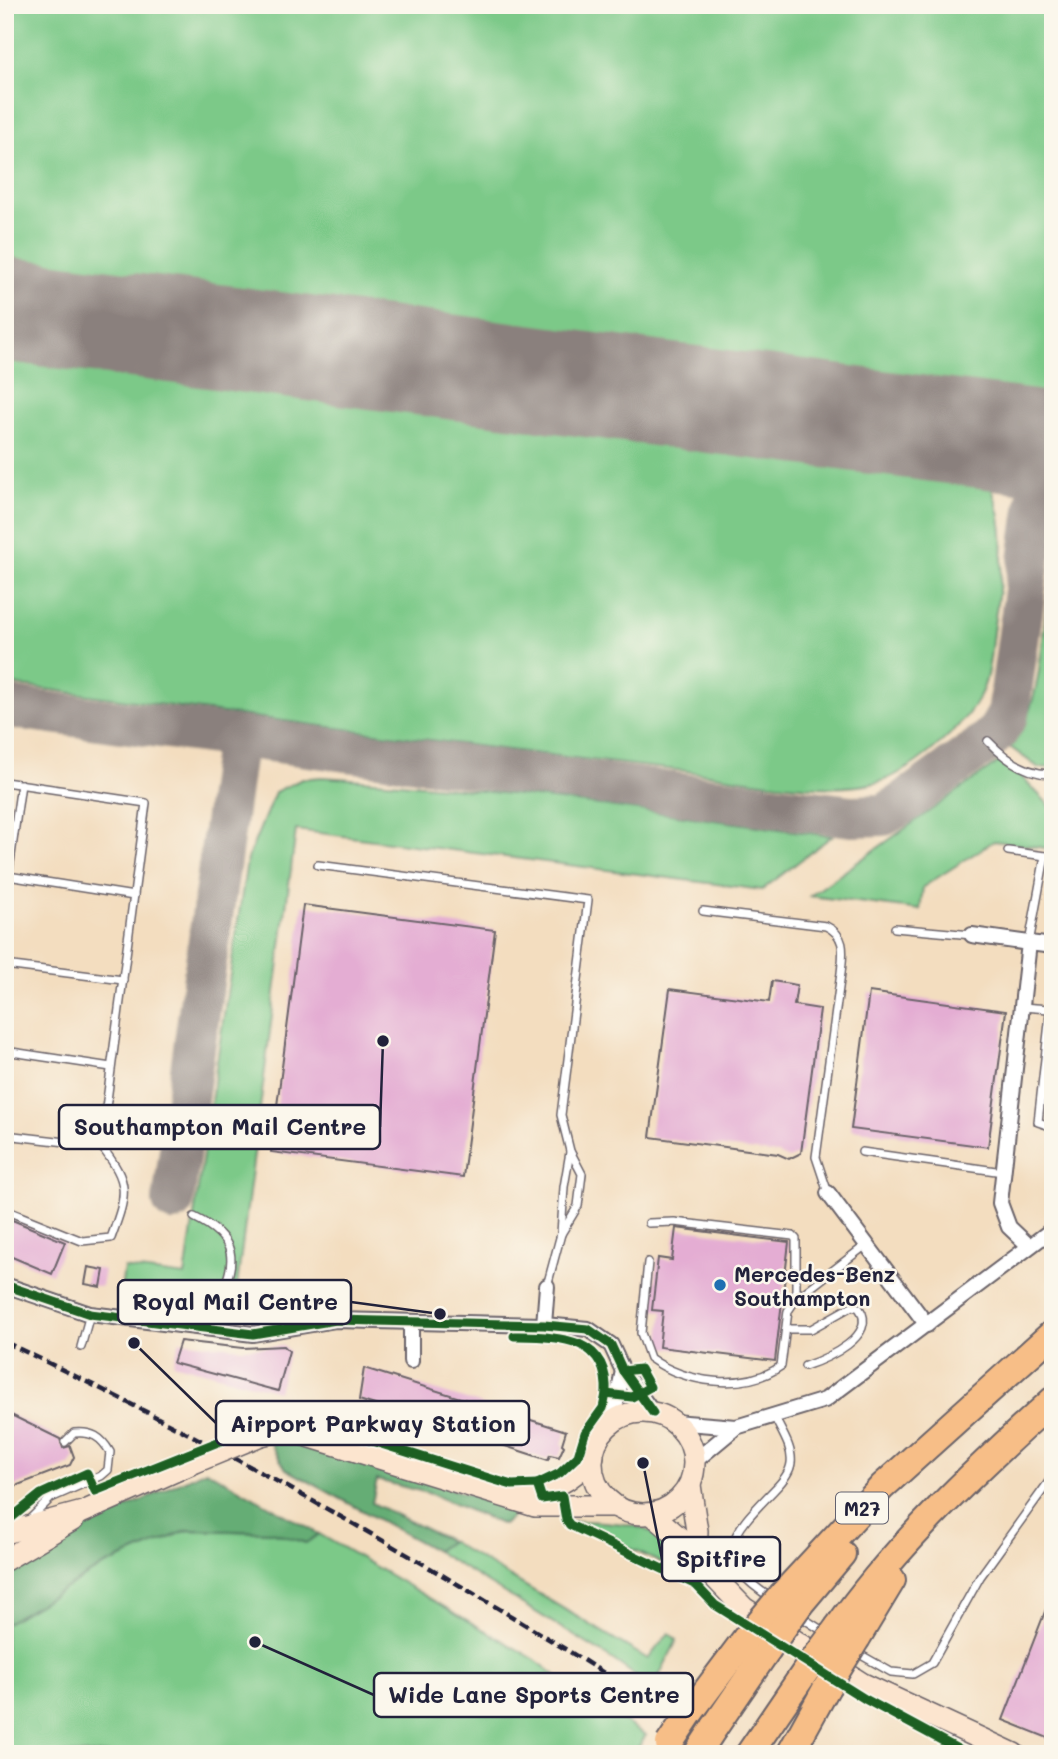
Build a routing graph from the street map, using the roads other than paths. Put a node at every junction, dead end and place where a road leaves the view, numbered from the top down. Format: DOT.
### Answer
graph roads {
  1 [pos="988,741"];
  2 [pos="1053,774"];
  3 [pos="5,782"];
  4 [pos="21,784"];
  5 [pos="1008,851"];
  6 [pos="1049,857"];
  7 [pos="318,865"];
  8 [pos="8,876"];
  9 [pos="134,896"];
  10 [pos="5,898"];
  11 [pos="704,911"];
  12 [pos="895,928"];
  13 [pos="972,935"];
  14 [pos="1029,943"];
  15 [pos="1053,946"];
  16 [pos="5,965"];
  17 [pos="123,980"];
  18 [pos="1053,987"];
  19 [pos="1022,1007"];
  20 [pos="1049,1009"];
  21 [pos="5,1051"];
  22 [pos="111,1067"];
  23 [pos="1053,1127"];
  24 [pos="5,1135"];
  25 [pos="101,1146"];
  26 [pos="570,1151"];
  27 [pos="862,1152"];
  28 [pos="1003,1172"];
  29 [pos="828,1193"];
  30 [pos="5,1210"];
  31 [pos="194,1217"];
  32 [pos="649,1223"];
  33 [pos="1053,1229"];
  34 [pos="561,1234"];
  35 [pos="866,1245"];
  36 [pos="1029,1247"];
  37 [pos="648,1262"];
  38 [pos="5,1285"];
  39 [pos="547,1286"];
  40 [pos="338,1290"];
  41 [pos="796,1299"];
  42 [pos="90,1314"];
  43 [pos="336,1320"];
  44 [pos="411,1322"];
  45 [pos="544,1325"];
  46 [pos="927,1325"];
  47 [pos="786,1329"];
  48 [pos="212,1330"];
  49 [pos="1053,1333"];
  50 [pos="81,1346"];
  51 [pos="411,1361"];
  52 [pos="805,1366"];
  53 [pos="623,1371"];
  54 [pos="1053,1400"];
  55 [pos="653,1413"];
  56 [pos="775,1418"];
  57 [pos="612,1422"];
  58 [pos="674,1422"];
  59 [pos="736,1427"];
  60 [pos="65,1441"];
  61 [pos="593,1456"];
  62 [pos="695,1461"];
  63 [pos="1053,1476"];
  64 [pos="690,1485"];
  65 [pos="514,1498"];
  66 [pos="615,1506"];
  67 [pos="83,1512"];
  68 [pos="652,1514"];
  69 [pos="14,1530"];
  70 [pos="696,1552"];
  71 [pos="5,1560"];
  72 [pos="844,1638"];
  73 [pos="757,1644"];
  74 [pos="666,1749"];
  75 [pos="750,1753"];
  76 [pos="697,1754"];
  77 [pos="790,1754"];
  78 [pos="1014,1754"];
  1 -- 2 [label="lane"];
  3 -- 4 [label="lane"];
  4 -- 8 [label="lane"];
  4 -- 9 [label="lane"];
  5 -- 6 [label="lane"];
  6 -- 14 [label="lane"];
  7 -- 26 [label="lane"];
  8 -- 9 [label="lane"];
  8 -- 10 [label="lane"];
  9 -- 17 [label="lane"];
  11 -- 29 [label="lane"];
  12 -- 13 [label="lane"];
  13 -- 14 [label="street"];
  14 -- 15 [label="street"];
  14 -- 19 [label="street"];
  16 -- 17 [label="lane"];
  17 -- 22 [label="lane"];
  18 -- 20 [label="lane"];
  19 -- 20 [label="lane"];
  19 -- 28 [label="street"];
  20 -- 23 [label="lane"];
  21 -- 22 [label="lane"];
  22 -- 25 [label="lane"];
  24 -- 25 [label="lane"];
  25 -- 30 [label="lane"];
  26 -- 34 [label="lane"];
  26 -- 34 [label="lane"];
  27 -- 28 [label="lane"];
  28 -- 36 [label="street"];
  29 -- 35 [label="street"];
  31 -- 48 [label="lane"];
  32 -- 41 [label="lane"];
  33 -- 36 [label="street"];
  34 -- 39 [label="lane"];
  35 -- 41 [label="lane"];
  35 -- 46 [label="street"];
  36 -- 46 [label="street"];
  37 -- 47 [label="lane"];
  38 -- 42 [label="street"];
  39 -- 45 [label="street"];
  40 -- 43 [label="lane"];
  41 -- 47 [label="lane"];
  42 -- 48 [label="street"];
  42 -- 50 [label="lane"];
  43 -- 44 [label="street"];
  43 -- 48 [label="street"];
  44 -- 45 [label="street"];
  44 -- 51 [label="street"];
  45 -- 53 [label="street"];
  46 -- 56 [label="street"];
  47 -- 52 [label="lane"];
  49 -- 73 [label="highway, M27, bridge"];
  53 -- 55 [label="street"];
  53 -- 57 [label="street"];
  54 -- 72 [label="highway, M27"];
  55 -- 57 [label="street"];
  55 -- 58 [label="street"];
  56 -- 59 [label="street"];
  56 -- 72 [label="lane"];
  57 -- 61 [label="street"];
  58 -- 59 [label="street"];
  58 -- 62 [label="street"];
  59 -- 62 [label="street"];
  60 -- 69 [label="lane"];
  61 -- 65 [label="street"];
  61 -- 66 [label="street"];
  62 -- 64 [label="street"];
  63 -- 72 [label="lane"];
  64 -- 68 [label="street"];
  64 -- 70 [label="street"];
  65 -- 66 [label="street"];
  65 -- 67 [label="street, bridge"];
  66 -- 68 [label="street"];
  67 -- 69 [label="street"];
  67 -- 71 [label="street"];
  68 -- 70 [label="street"];
  70 -- 78 [label="street"];
  72 -- 75 [label="highway, M27, bridge"];
  72 -- 77 [label="highway, M27, bridge"];
  73 -- 74 [label="highway, M27, bridge"];
  73 -- 76 [label="highway, M27, bridge"];
}
